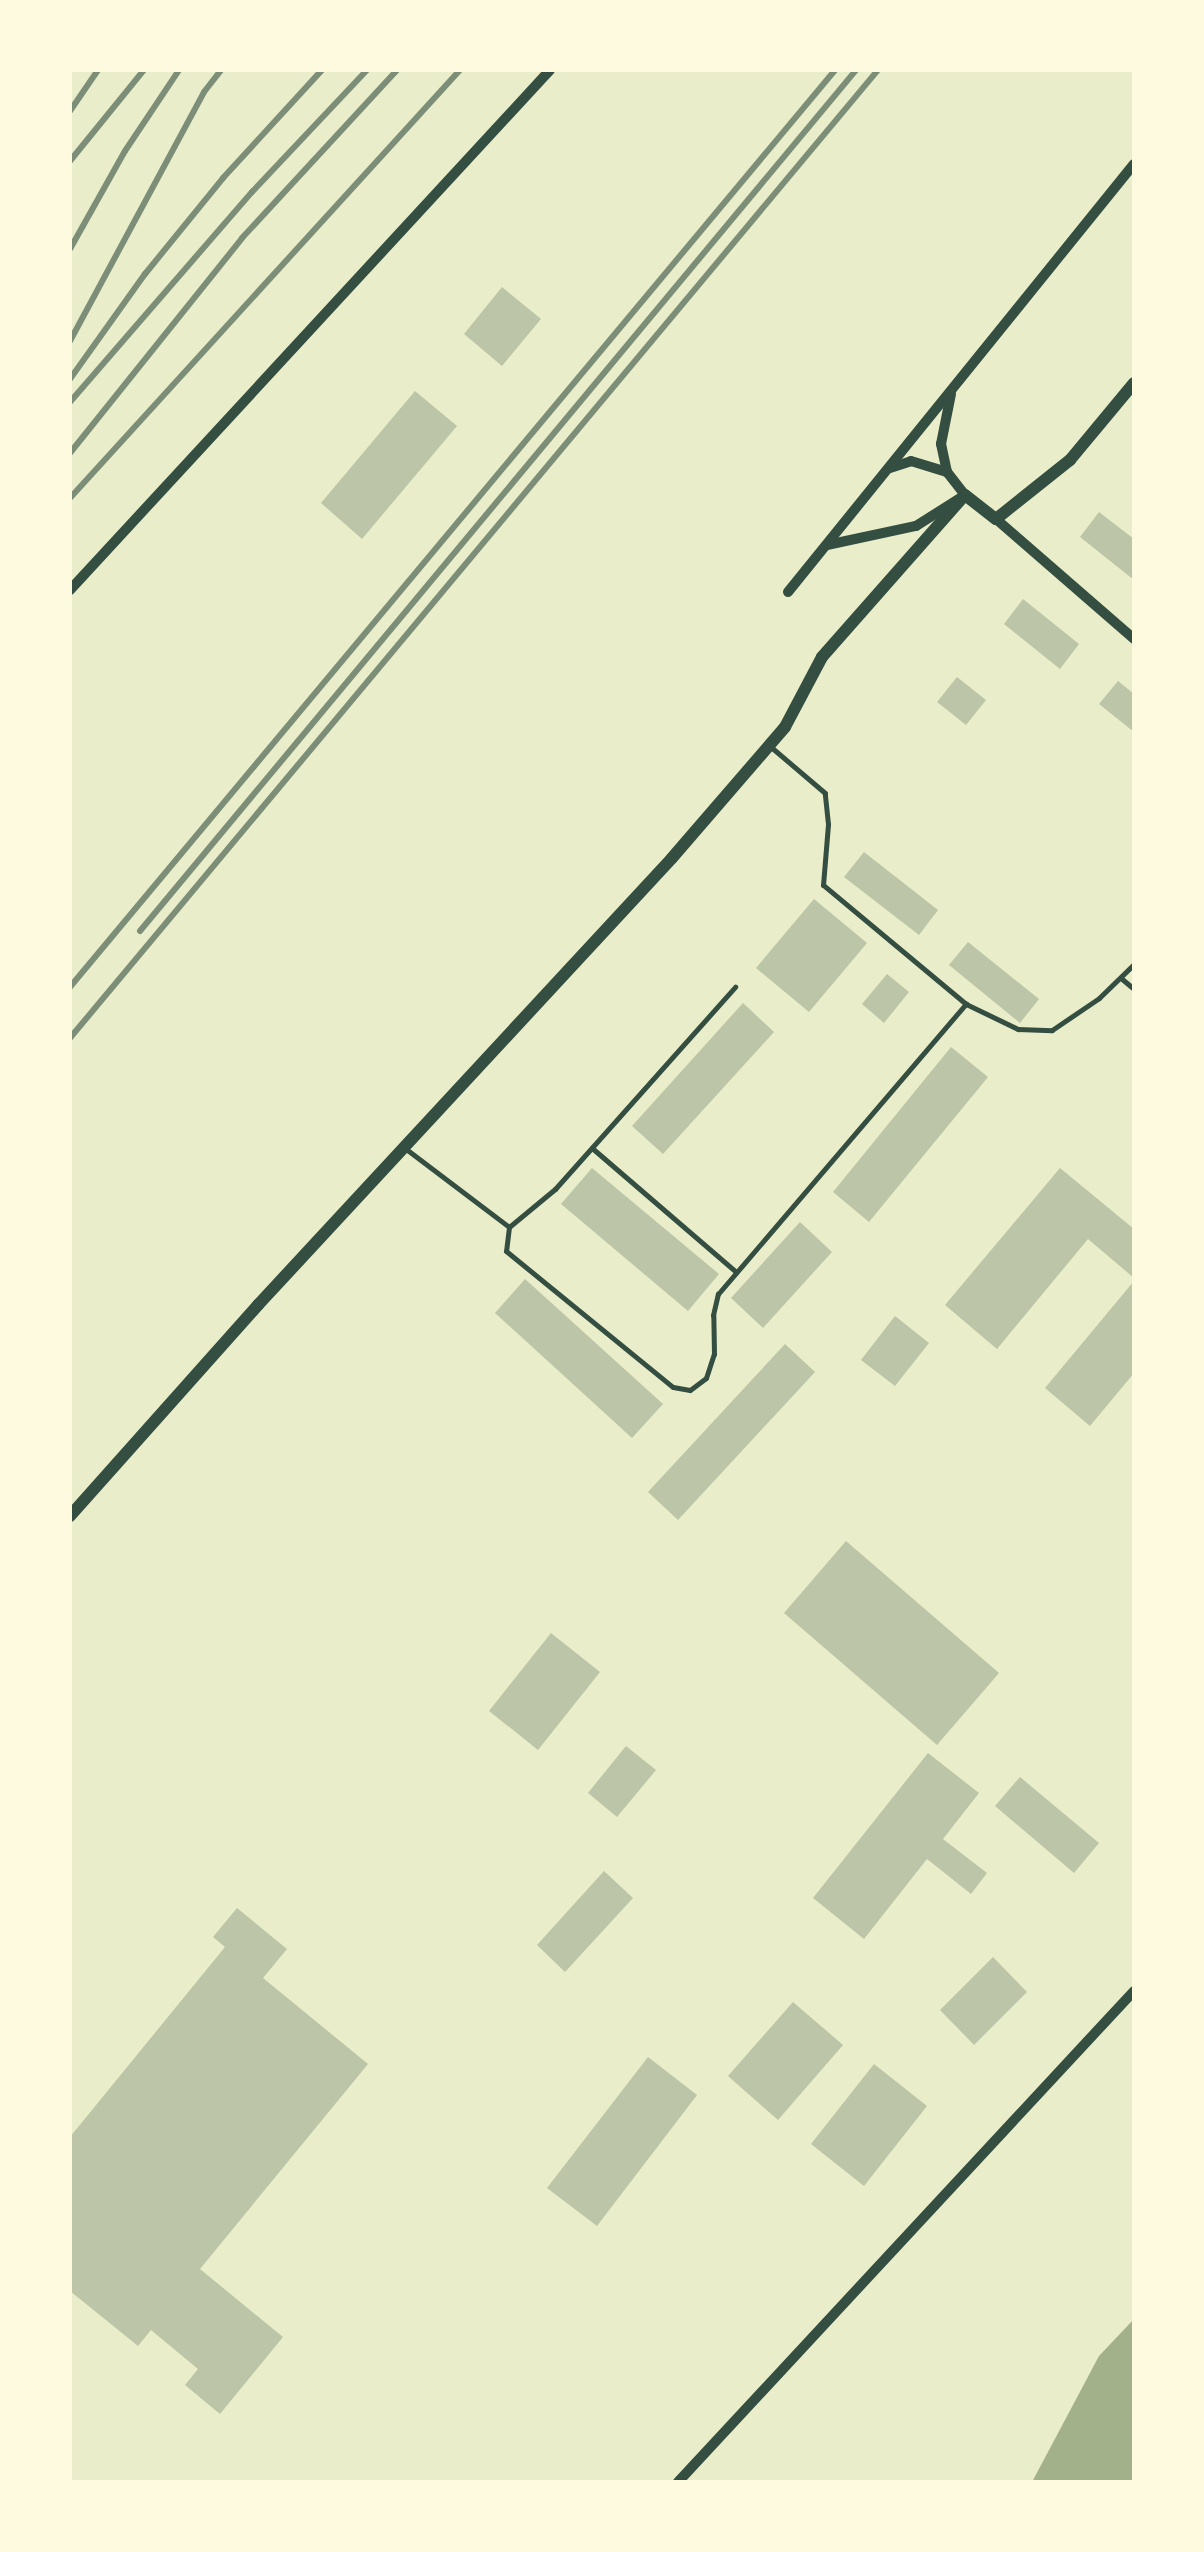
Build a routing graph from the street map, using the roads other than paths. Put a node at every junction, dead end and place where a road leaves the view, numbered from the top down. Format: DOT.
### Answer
graph roads {
  1 [pos="550,70"];
  2 [pos="1134,164"];
  3 [pos="1134,383"];
  4 [pos="954,388"];
  5 [pos="889,468"];
  6 [pos="948,472"];
  7 [pos="964,496"];
  8 [pos="996,519"];
  9 [pos="826,546"];
  10 [pos="70,590"];
  11 [pos="788,592"];
  12 [pos="1134,639"];
  13 [pos="769,746"];
  14 [pos="1134,964"];
  15 [pos="1122,979"];
  16 [pos="735,987"];
  17 [pos="1134,988"];
  18 [pos="966,1004"];
  19 [pos="404,1148"];
  20 [pos="592,1148"];
  21 [pos="509,1228"];
  22 [pos="736,1272"];
  23 [pos="70,1516"];
  24 [pos="1134,1992"];
  25 [pos="678,2482"];
  1 -- 10 [label="street"];
  2 -- 4 [label="street"];
  3 -- 8 [label="street"];
  4 -- 5 [label="street"];
  4 -- 6 [label="street"];
  5 -- 6 [label="street"];
  5 -- 9 [label="street"];
  6 -- 7 [label="street"];
  7 -- 8 [label="street"];
  7 -- 9 [label="street"];
  7 -- 13 [label="street"];
  8 -- 12 [label="street"];
  9 -- 11 [label="street"];
  13 -- 18 [label="lane"];
  13 -- 19 [label="street"];
  14 -- 15 [label="lane"];
  15 -- 17 [label="lane"];
  15 -- 18 [label="lane"];
  16 -- 20 [label="lane"];
  18 -- 22 [label="lane"];
  19 -- 21 [label="lane"];
  19 -- 23 [label="street"];
  20 -- 21 [label="lane"];
  20 -- 22 [label="lane"];
  21 -- 22 [label="lane"];
  24 -- 25 [label="street"];
}
